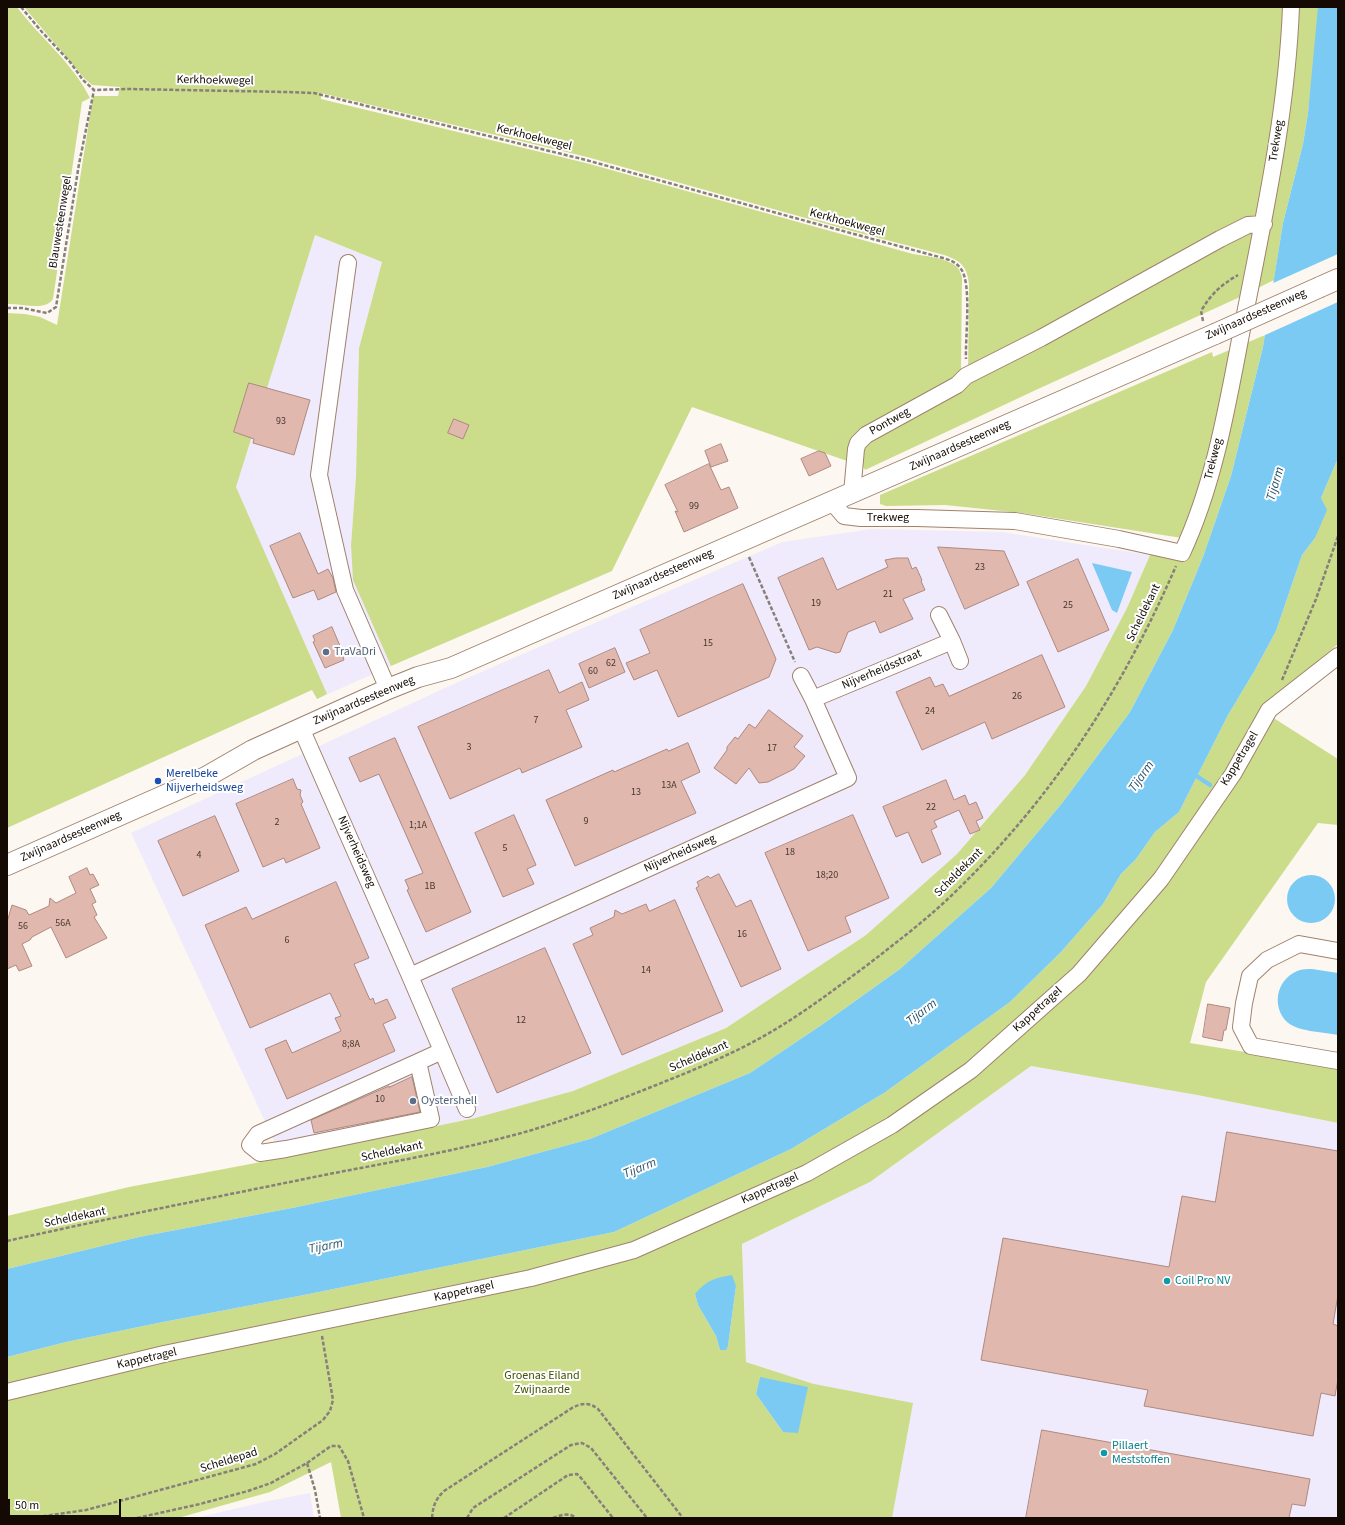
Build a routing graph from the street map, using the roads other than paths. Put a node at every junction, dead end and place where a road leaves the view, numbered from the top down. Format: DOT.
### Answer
graph roads {
  1 [pos="1291,7"];
  2 [pos="1264,224"];
  3 [pos="348,263"];
  4 [pos="1338,279"];
  5 [pos="852,493"];
  6 [pos="832,502"];
  7 [pos="939,616"];
  8 [pos="952,641"];
  9 [pos="1338,656"];
  10 [pos="960,661"];
  11 [pos="801,676"];
  12 [pos="388,689"];
  13 [pos="813,699"];
  14 [pos="301,728"];
  15 [pos="7,865"];
  16 [pos="1337,948"];
  17 [pos="410,976"];
  18 [pos="442,1051"];
  19 [pos="1338,1061"];
  20 [pos="418,1062"];
  21 [pos="467,1109"];
  22 [pos="7,1392"];
  1 -- 2 [label="street, Trekweg"];
  2 -- 5 [label="street, Pontweg"];
  2 -- 6 [label="street, Trekweg"];
  3 -- 12 [label="street"];
  4 -- 5 [label="main road, Zwijnaardsesteenweg, bridge"];
  5 -- 6 [label="main road, Zwijnaardsesteenweg"];
  6 -- 12 [label="main road, Zwijnaardsesteenweg"];
  7 -- 8 [label="street"];
  8 -- 10 [label="street"];
  8 -- 13 [label="street, Nijverheidsstraat"];
  9 -- 22 [label="street, Kappetragel"];
  11 -- 13 [label="street, Nijverheidsweg"];
  12 -- 14 [label="main road, Zwijnaardsesteenweg"];
  13 -- 17 [label="street, Nijverheidsweg"];
  14 -- 15 [label="main road, Zwijnaardsesteenweg"];
  14 -- 17 [label="street, Nijverheidsweg"];
  16 -- 19 [label="street"];
  17 -- 18 [label="street, Nijverheidsweg"];
  18 -- 20 [label="street"];
  18 -- 21 [label="street, Nijverheidsweg"];
  20 -- 20 [label="street"];
}
